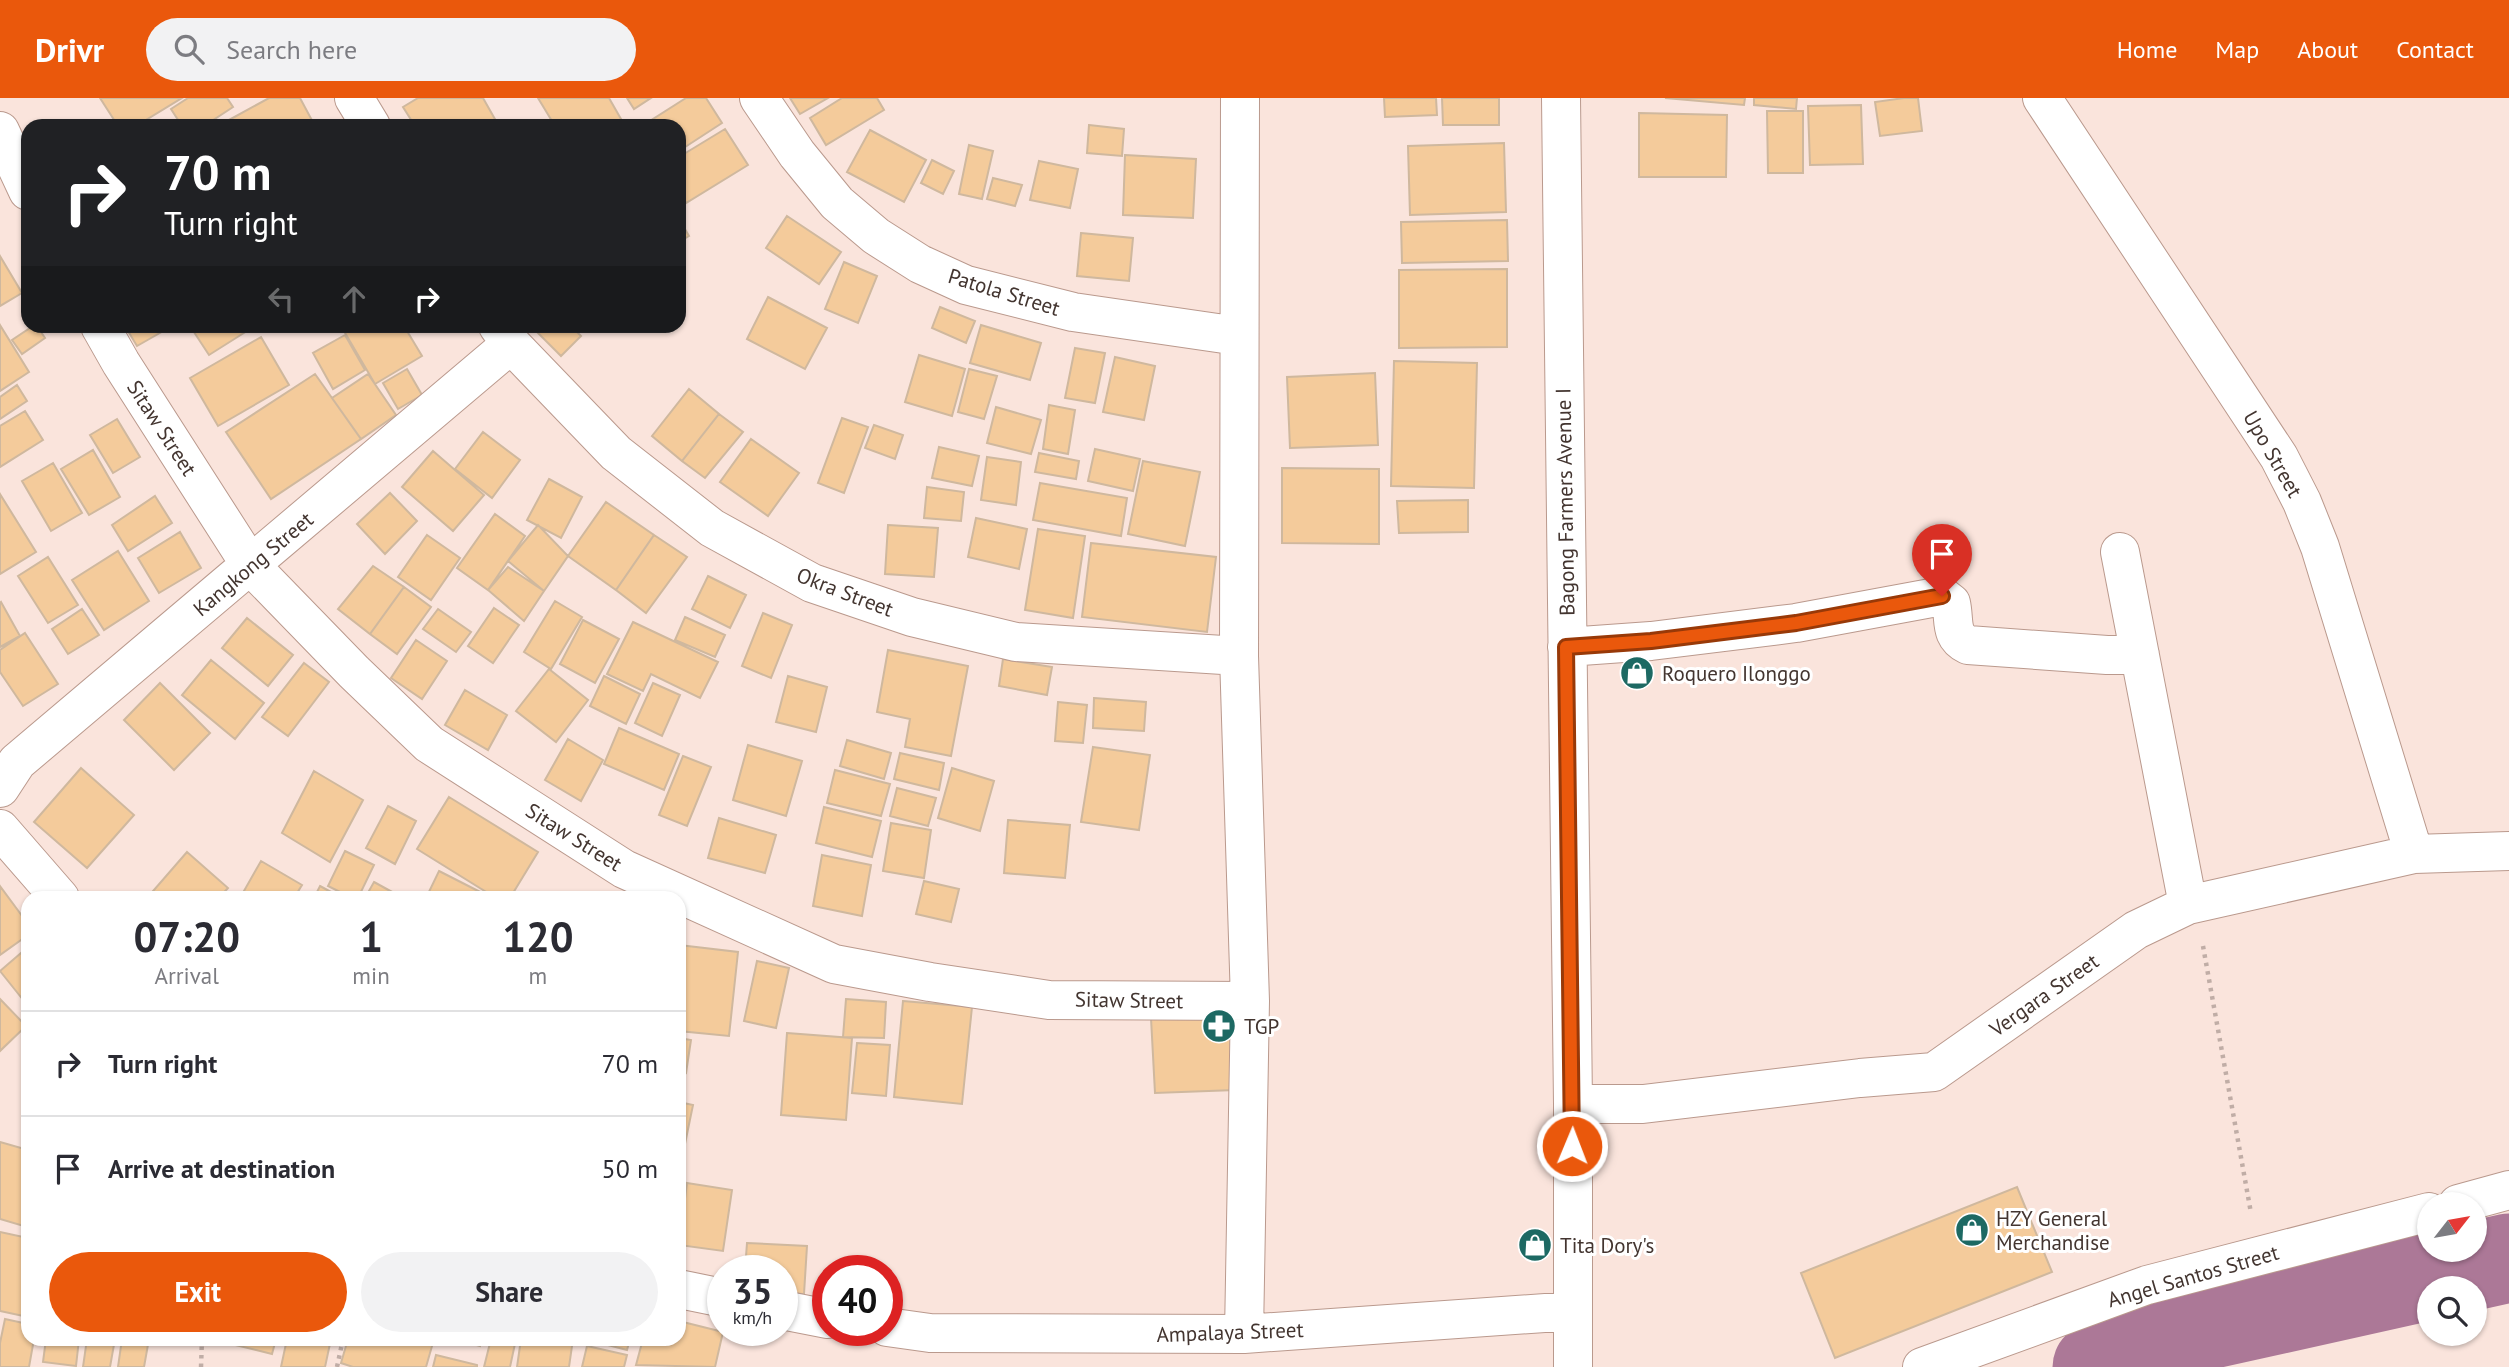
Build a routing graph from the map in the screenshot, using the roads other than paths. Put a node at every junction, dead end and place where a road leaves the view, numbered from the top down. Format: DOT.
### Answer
graph roads {
  1 [pos="354,98"];
  2 [pos="759,98"];
  3 [pos="1240,98"];
  4 [pos="1561,98"];
  5 [pos="2042,98"];
  6 [pos="367,119"];
  7 [pos="0,131"];
  8 [pos="21,176"];
  9 [pos="104,333"];
  10 [pos="504,335"];
  11 [pos="1238,336"];
  12 [pos="2120,552"];
  13 [pos="251,566"];
  14 [pos="1566,647"];
  15 [pos="2140,655"];
  16 [pos="1239,656"];
  17 [pos="0,788"];
  18 [pos="0,829"];
  19 [pos="2509,851"];
  20 [pos="2414,854"];
  21 [pos="54,891"];
  22 [pos="671,891"];
  23 [pos="686,898"];
  24 [pos="2192,905"];
  25 [pos="1250,1001"];
  26 [pos="1573,1104"];
  27 [pos="2509,1190"];
  28 [pos="2487,1196"];
  29 [pos="2417,1215"];
  30 [pos="686,1290"];
  31 [pos="707,1295"];
  32 [pos="1573,1311"];
  33 [pos="903,1329"];
  34 [pos="1244,1334"];
  35 [pos="1573,1367"];
  36 [pos="1922,1367"];
  1 -- 6 [label="street"];
  2 -- 11 [label="street, Patola Street"];
  3 -- 11 [label="street"];
  4 -- 14 [label="street, Bagong Farmers Avenue I"];
  5 -- 20 [label="street, Upo Street"];
  7 -- 8 [label="street"];
  9 -- 13 [label="street, Sitaw Street"];
  10 -- 13 [label="street, Kangkong Street"];
  10 -- 16 [label="street, Okra Street"];
  11 -- 16 [label="street"];
  12 -- 15 [label="street"];
  13 -- 17 [label="street, Kangkong Street"];
  13 -- 22 [label="street, Sitaw Street"];
  14 -- 15 [label="street"];
  14 -- 26 [label="street, Bagong Farmers Avenue I"];
  15 -- 24 [label="street"];
  16 -- 25 [label="street"];
  18 -- 21 [label="street"];
  19 -- 20 [label="street, Vergara Street"];
  20 -- 24 [label="street, Vergara Street"];
  23 -- 25 [label="street, Sitaw Street"];
  24 -- 26 [label="street, Vergara Street"];
  25 -- 34 [label="street"];
  26 -- 32 [label="street, Bagong Farmers Avenue I"];
  27 -- 28 [label="street"];
  29 -- 36 [label="street, Angel Santos Street"];
  30 -- 31 [label="street"];
  32 -- 34 [label="street, Ampalaya Street"];
  32 -- 35 [label="street, Bagong Farmers Avenue I"];
  33 -- 34 [label="street, Ampalaya Street"];
}
